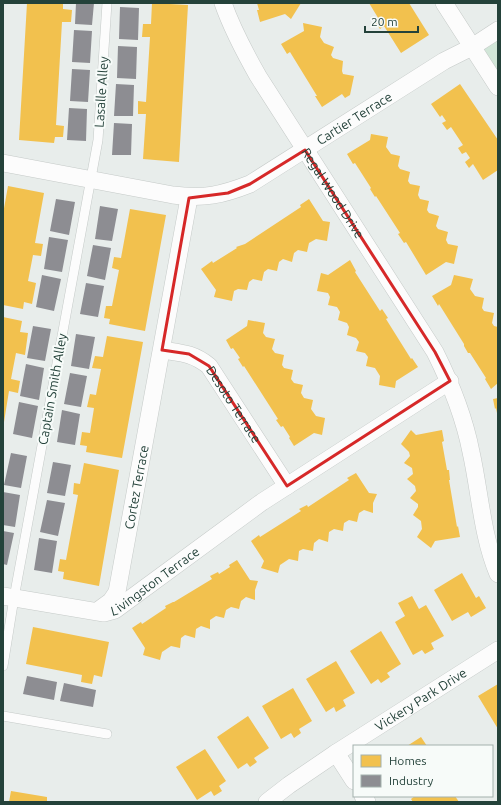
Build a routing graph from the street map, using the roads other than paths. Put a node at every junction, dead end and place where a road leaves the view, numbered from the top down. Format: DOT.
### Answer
graph roads {
  1 [pos="106,3"];
  2 [pos="223,3"];
  3 [pos="444,3"];
  4 [pos="498,30"];
  5 [pos="472,47"];
  6 [pos="498,87"];
  7 [pos="305,150"];
  8 [pos="3,163"];
  9 [pos="90,180"];
  10 [pos="189,198"];
  11 [pos="162,350"];
  12 [pos="450,380"];
  13 [pos="287,486"];
  14 [pos="498,574"];
  15 [pos="9,597"];
  16 [pos="92,611"];
  17 [pos="498,650"];
  18 [pos="3,666"];
  19 [pos="3,716"];
  20 [pos="107,734"];
  21 [pos="336,753"];
  22 [pos="353,780"];
  23 [pos="267,802"];
  1 -- 9 [label="lane, Lasalle Alley"];
  2 -- 7 [label="street, Regal Wood Drive"];
  3 -- 5 [label="street"];
  4 -- 5 [label="street, Cartier Terrace"];
  5 -- 6 [label="street"];
  5 -- 7 [label="street, Cartier Terrace"];
  7 -- 10 [label="street, Cartier Terrace"];
  7 -- 12 [label="street, Regal Wood Drive"];
  8 -- 9 [label="street, Cartier Terrace"];
  9 -- 10 [label="street, Cartier Terrace"];
  9 -- 15 [label="lane, Captain Smith Alley"];
  10 -- 11 [label="street"];
  11 -- 13 [label="street, Desoto Terrace"];
  11 -- 16 [label="street, Cortez Terrace"];
  12 -- 13 [label="street"];
  12 -- 14 [label="street, Regal Wood Drive"];
  13 -- 16 [label="street, Livingston Terrace"];
  15 -- 16 [label="street, Livingston Terrace"];
  15 -- 18 [label="lane, Captain Smith Alley"];
  17 -- 21 [label="street, Vickery Park Drive"];
  19 -- 20 [label="lane"];
  21 -- 22 [label="street"];
  21 -- 23 [label="street, Vickery Park Drive"];
}
